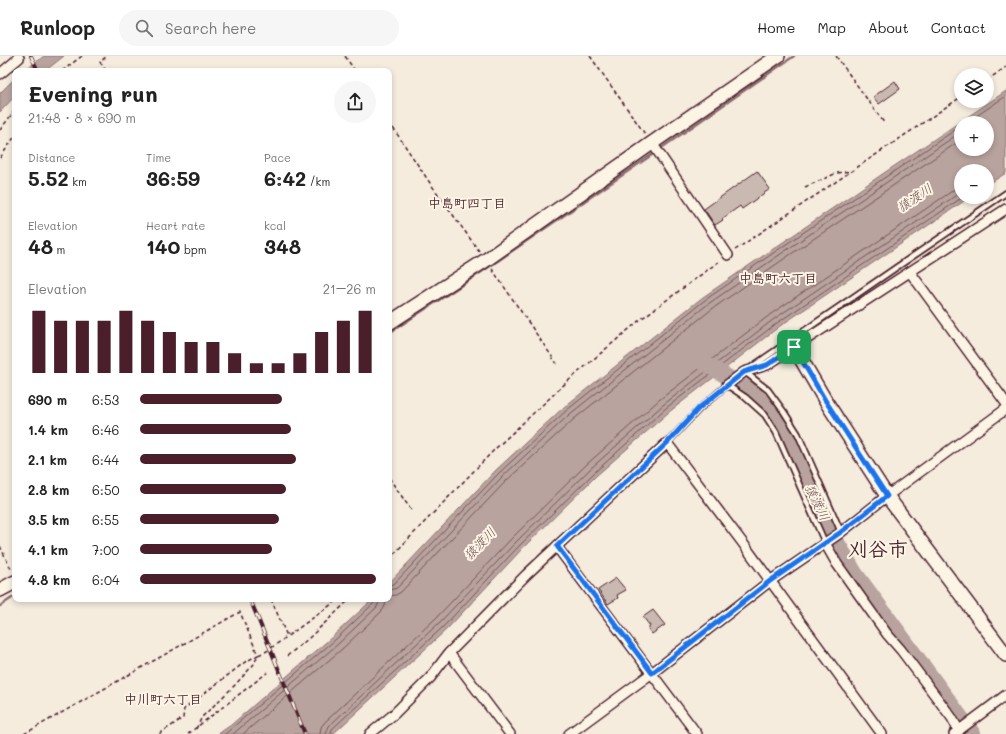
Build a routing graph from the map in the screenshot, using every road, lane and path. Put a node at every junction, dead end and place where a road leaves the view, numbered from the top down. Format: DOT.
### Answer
graph roads {
  1 [pos="18,56"];
  2 [pos="82,56"];
  3 [pos="107,56"];
  4 [pos="345,56"];
  5 [pos="590,56"];
  6 [pos="778,56"];
  7 [pos="836,56"];
  8 [pos="1006,67"];
  9 [pos="66,68"];
  10 [pos="104,68"];
  11 [pos="353,68"];
  12 [pos="0,74"];
  13 [pos="994,75"];
  14 [pos="954,102"];
  15 [pos="12,114"];
  16 [pos="885,124"];
  17 [pos="392,126"];
  18 [pos="0,130"];
  19 [pos="12,140"];
  20 [pos="652,144"];
  21 [pos="0,158"];
  22 [pos="852,171"];
  23 [pos="805,187"];
  24 [pos="1006,194"];
  25 [pos="1006,209"];
  26 [pos="728,255"];
  27 [pos="486,260"];
  28 [pos="493,271"];
  29 [pos="910,272"];
  30 [pos="392,321"];
  31 [pos="794,347"];
  32 [pos="556,364"];
  33 [pos="744,372"];
  34 [pos="727,385"];
  35 [pos="1006,403"];
  36 [pos="1006,409"];
  37 [pos="667,443"];
  38 [pos="392,482"];
  39 [pos="887,496"];
  40 [pos="412,511"];
  41 [pos="841,532"];
  42 [pos="825,543"];
  43 [pos="0,546"];
  44 [pos="557,546"];
  45 [pos="392,556"];
  46 [pos="12,573"];
  47 [pos="12,579"];
  48 [pos="770,581"];
  49 [pos="0,590"];
  50 [pos="273,602"];
  51 [pos="335,602"];
  52 [pos="347,602"];
  53 [pos="287,636"];
  54 [pos="449,653"];
  55 [pos="258,655"];
  56 [pos="1006,655"];
  57 [pos="287,656"];
  58 [pos="268,672"];
  59 [pos="652,673"];
  60 [pos="1006,695"];
  61 [pos="196,728"];
  62 [pos="957,732"];
  63 [pos="24,734"];
  64 [pos="158,734"];
  65 [pos="188,734"];
  66 [pos="370,734"];
  67 [pos="510,734"];
  68 [pos="569,734"];
  69 [pos="697,734"];
  70 [pos="882,734"];
  1 -- 12 [label="street"];
  2 -- 9 [label="path"];
  3 -- 10 [label="path"];
  4 -- 11 [label="path"];
  5 -- 20 [label="path"];
  6 -- 20 [label="street"];
  7 -- 16 [label="path"];
  8 -- 13 [label="path"];
  14 -- 22 [label="path"];
  15 -- 18 [label="path"];
  17 -- 27 [label="path"];
  19 -- 21 [label="path"];
  20 -- 26 [label="street"];
  20 -- 27 [label="street"];
  22 -- 23 [label="path"];
  22 -- 26 [label="path"];
  24 -- 33 [label="lane"];
  25 -- 29 [label="street"];
  26 -- 45 [label="path"];
  27 -- 30 [label="street"];
  28 -- 32 [label="path"];
  29 -- 31 [label="street"];
  29 -- 35 [label="street"];
  31 -- 33 [label="street"];
  31 -- 39 [label="street"];
  33 -- 34 [label="street"];
  33 -- 41 [label="lane"];
  34 -- 37 [label="lane"];
  34 -- 42 [label="lane"];
  36 -- 39 [label="street"];
  37 -- 44 [label="street"];
  37 -- 48 [label="street"];
  38 -- 40 [label="path"];
  39 -- 41 [label="street"];
  39 -- 56 [label="street"];
  41 -- 42 [label="street"];
  42 -- 48 [label="street"];
  42 -- 62 [label="street"];
  43 -- 46 [label="path"];
  44 -- 54 [label="street"];
  44 -- 59 [label="street"];
  47 -- 49 [label="street"];
  48 -- 59 [label="street"];
  48 -- 70 [label="street"];
  50 -- 53 [label="path"];
  51 -- 53 [label="path"];
  52 -- 57 [label="path"];
  53 -- 55 [label="path"];
  54 -- 66 [label="street"];
  54 -- 67 [label="street"];
  55 -- 61 [label="path"];
  55 -- 63 [label="path"];
  55 -- 64 [label="path"];
  58 -- 61 [label="path"];
  59 -- 68 [label="street"];
  59 -- 69 [label="street"];
  60 -- 62 [label="street"];
  61 -- 65 [label="path"];
}
